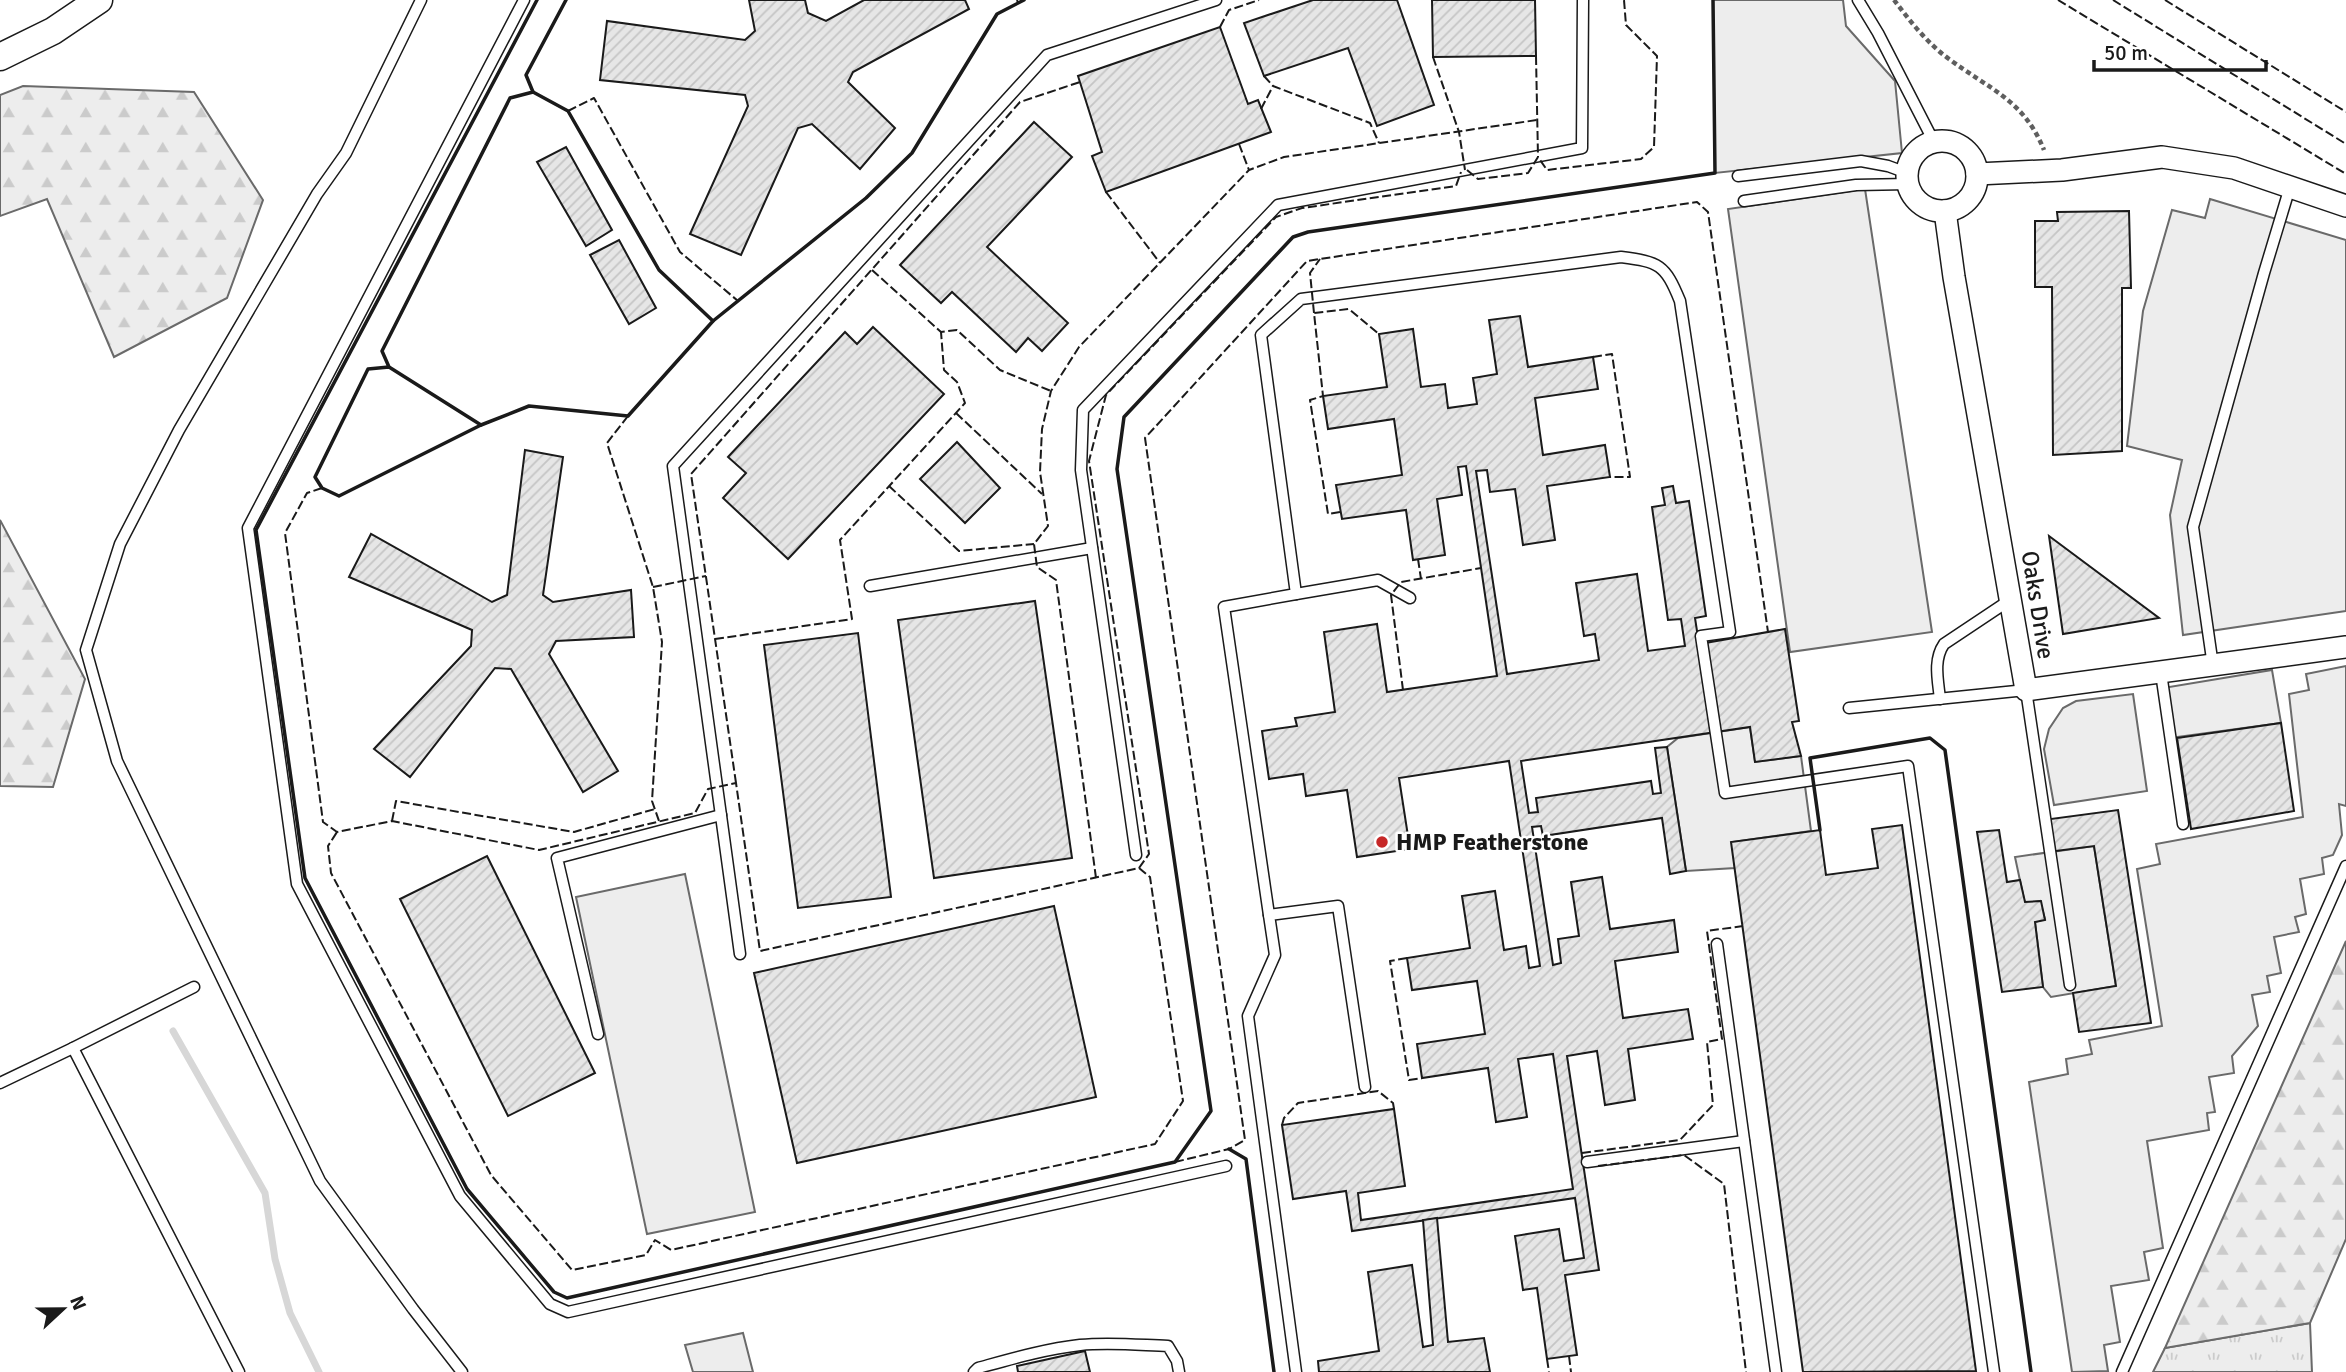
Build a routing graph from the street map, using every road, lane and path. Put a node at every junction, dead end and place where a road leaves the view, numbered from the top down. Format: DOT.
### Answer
graph roads {
  1 [pos="99,0"];
  2 [pos="421,0"];
  3 [pos="524,0"];
  4 [pos="1216,0"];
  5 [pos="1583,0"];
  6 [pos="1858,0"];
  7 [pos="1894,0"];
  8 [pos="0,57"];
  9 [pos="1934,142"];
  10 [pos="2050,171"];
  11 [pos="1977,174"];
  12 [pos="1738,176"];
  13 [pos="1908,179"];
  14 [pos="2290,187"];
  15 [pos="1744,201"];
  16 [pos="2346,206"];
  17 [pos="1945,211"];
  18 [pos="1092,548"];
  19 [pos="870,586"];
  20 [pos="1296,594"];
  21 [pos="1410,598"];
  22 [pos="2010,600"];
  23 [pos="2346,647"];
  24 [pos="2213,666"];
  25 [pos="2161,673"];
  26 [pos="2026,690"];
  27 [pos="1940,699"];
  28 [pos="1849,708"];
  29 [pos="721,815"];
  30 [pos="2183,824"];
  31 [pos="1136,855"];
  32 [pos="2346,866"];
  33 [pos="1269,915"];
  34 [pos="1717,944"];
  35 [pos="740,954"];
  36 [pos="2070,985"];
  37 [pos="194,988"];
  38 [pos="598,1034"];
  39 [pos="74,1048"];
  40 [pos="0,1083"];
  41 [pos="1365,1087"];
  42 [pos="1744,1141"];
  43 [pos="1587,1162"];
  44 [pos="1226,1166"];
  45 [pos="239,1372"];
  46 [pos="462,1372"];
  47 [pos="974,1372"];
  48 [pos="1179,1372"];
  49 [pos="1296,1372"];
  50 [pos="1776,1372"];
  51 [pos="1994,1372"];
  52 [pos="2122,1372"];
  1 -- 8 [label="street"];
  2 -- 46 [label="lane"];
  3 -- 44 [label="lane"];
  4 -- 29 [label="lane"];
  5 -- 18 [label="lane"];
  6 -- 9 [label="lane"];
  7 -- 10 [label="path"];
  9 -- 11 [label="street"];
  9 -- 13 [label="street"];
  10 -- 11 [label="street"];
  10 -- 14 [label="street"];
  11 -- 17 [label="street"];
  12 -- 13 [label="lane"];
  13 -- 15 [label="lane"];
  13 -- 17 [label="street"];
  14 -- 16 [label="street"];
  14 -- 24 [label="lane"];
  17 -- 22 [label="street, Oaks Drive"];
  18 -- 19 [label="lane"];
  18 -- 31 [label="lane"];
  20 -- 21 [label="lane"];
  20 -- 33 [label="lane"];
  20 -- 51 [label="lane"];
  22 -- 26 [label="street, Oaks Drive"];
  22 -- 27 [label="lane"];
  23 -- 24 [label="street, Oaks Drive"];
  24 -- 25 [label="street, Oaks Drive"];
  25 -- 26 [label="street, Oaks Drive"];
  25 -- 30 [label="lane"];
  26 -- 27 [label="lane"];
  26 -- 36 [label="lane"];
  27 -- 28 [label="lane"];
  29 -- 35 [label="lane"];
  29 -- 38 [label="lane"];
  32 -- 52 [label="lane"];
  33 -- 41 [label="lane"];
  33 -- 49 [label="lane"];
  34 -- 42 [label="lane"];
  37 -- 39 [label="lane"];
  39 -- 40 [label="lane"];
  39 -- 45 [label="lane"];
  42 -- 43 [label="lane"];
  42 -- 50 [label="lane"];
  47 -- 48 [label="lane"];
}
